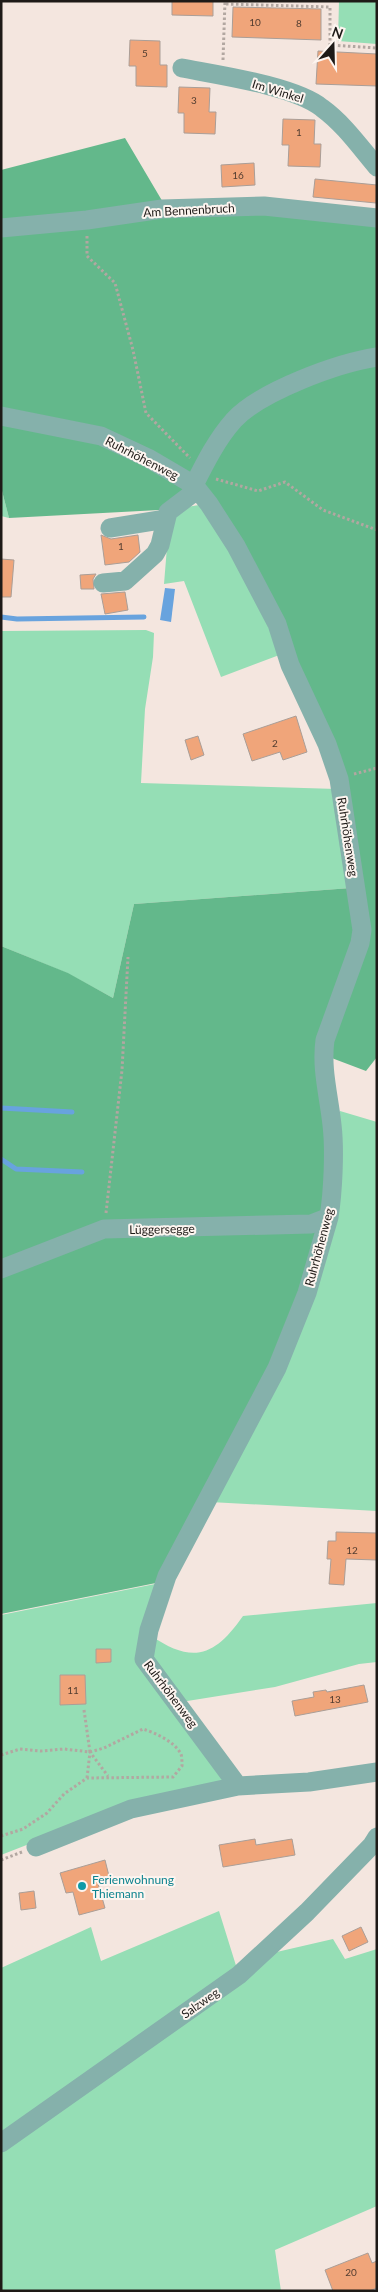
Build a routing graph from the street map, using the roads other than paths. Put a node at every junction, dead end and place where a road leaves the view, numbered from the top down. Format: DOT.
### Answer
graph roads {
  1 [pos="182,68"];
  2 [pos="377,167"];
  3 [pos="377,218"];
  4 [pos="1,228"];
  5 [pos="377,357"];
  6 [pos="1,416"];
  7 [pos="197,482"];
  8 [pos="166,519"];
  9 [pos="110,528"];
  10 [pos="103,583"];
  11 [pos="329,1217"];
  12 [pos="1,1269"];
  13 [pos="377,1772"];
  14 [pos="238,1786"];
  15 [pos="377,1837"];
  16 [pos="36,1847"];
  17 [pos="1,2144"];
  1 -- 2 [label="street, Im Winkel"];
  3 -- 4 [label="street, Am Bennenbruch"];
  5 -- 7 [label="street"];
  6 -- 7 [label="street, Ruhrhöhenweg"];
  7 -- 8 [label="street"];
  7 -- 11 [label="street, Ruhrhöhenweg"];
  8 -- 9 [label="street"];
  8 -- 10 [label="street"];
  11 -- 12 [label="street, Lüggersegge"];
  11 -- 14 [label="street, Ruhrhöhenweg"];
  13 -- 14 [label="street"];
  14 -- 16 [label="street"];
  15 -- 17 [label="street, Salzweg"];
}
